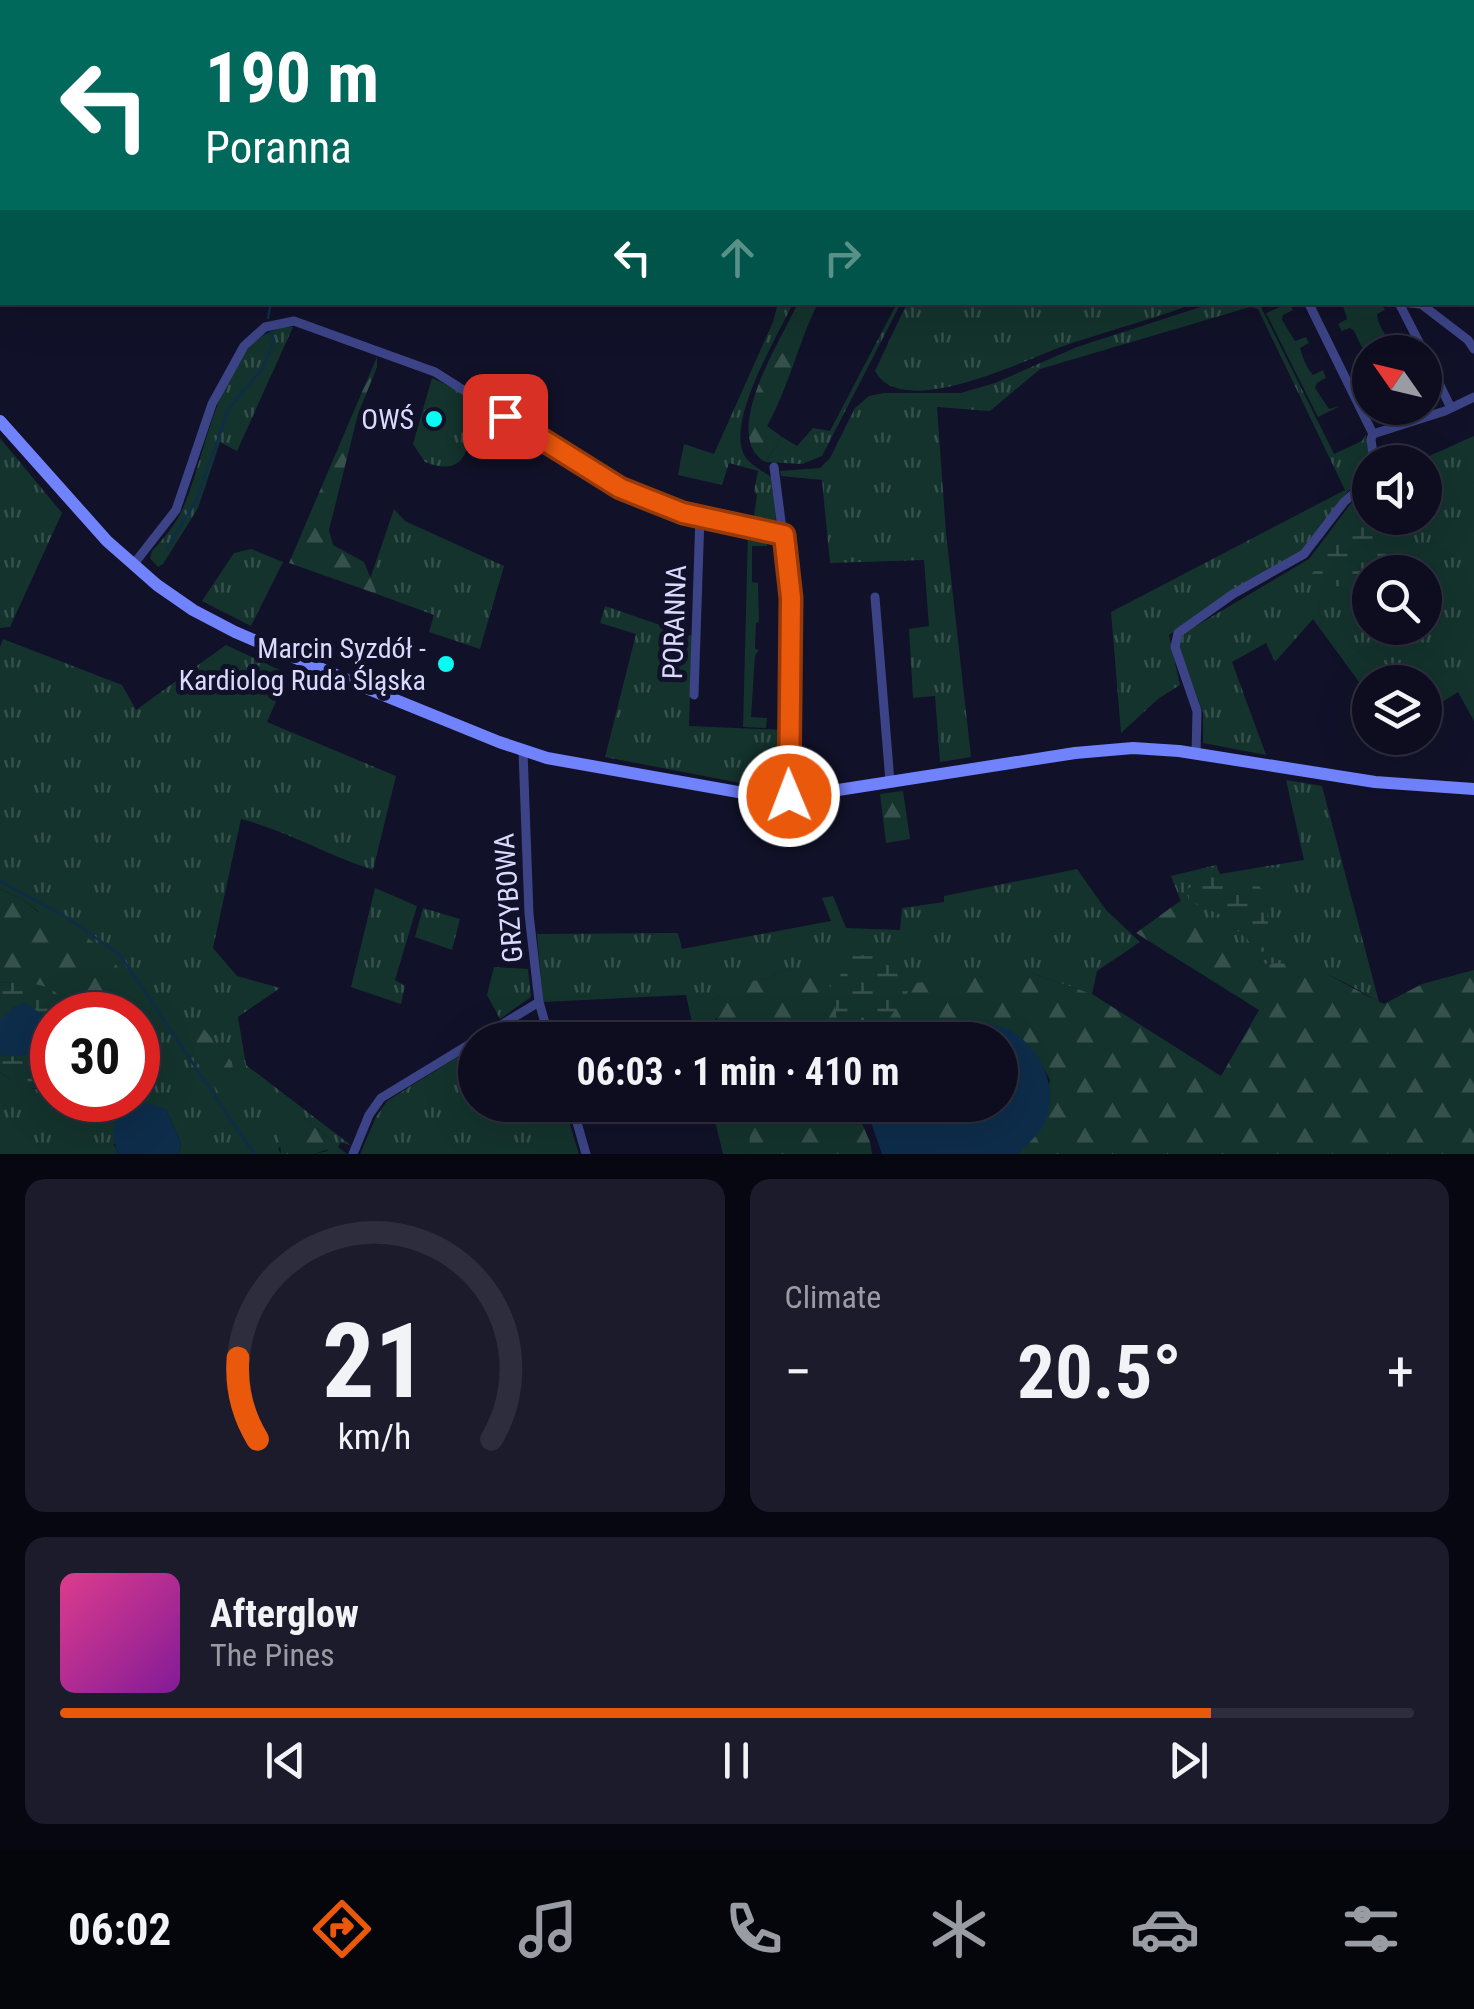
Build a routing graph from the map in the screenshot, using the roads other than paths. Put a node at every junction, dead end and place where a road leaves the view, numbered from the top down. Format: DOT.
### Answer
graph roads {
  1 [pos="1309,305"];
  2 [pos="1400,305"];
  3 [pos="1423,305"];
  4 [pos="1415,335"];
  5 [pos="1474,349"];
  6 [pos="1442,390"];
  7 [pos="1474,398"];
  8 [pos="1451,408"];
  9 [pos="0,420"];
  10 [pos="1373,434"];
  11 [pos="1372,445"];
  12 [pos="774,467"];
  13 [pos="1352,492"];
  14 [pos="700,516"];
  15 [pos="784,535"];
  16 [pos="133,565"];
  17 [pos="875,597"];
  18 [pos="694,695"];
  19 [pos="524,751"];
  20 [pos="1196,754"];
  21 [pos="890,782"];
  22 [pos="1474,788"];
  23 [pos="789,796"];
  24 [pos="539,1002"];
  25 [pos="545,1022"];
  26 [pos="577,1122"];
  27 [pos="353,1154"];
  28 [pos="586,1154"];
  1 -- 10 [label="street"];
  2 -- 4 [label="street"];
  3 -- 5 [label="street"];
  6 -- 8 [label="street"];
  7 -- 8 [label="street"];
  8 -- 10 [label="street"];
  9 -- 16 [label="street"];
  10 -- 11 [label="street"];
  12 -- 15 [label="street"];
  13 -- 20 [label="street"];
  14 -- 15 [label="street"];
  14 -- 16 [label="street"];
  14 -- 18 [label="street, PORANNA"];
  15 -- 23 [label="street"];
  16 -- 19 [label="street"];
  17 -- 21 [label="street"];
  19 -- 23 [label="street"];
  19 -- 24 [label="street, GRZYBOWA"];
  20 -- 21 [label="street"];
  20 -- 22 [label="street"];
  21 -- 23 [label="street"];
  24 -- 25 [label="street, GRZYBOWA"];
  24 -- 27 [label="street"];
  26 -- 28 [label="street"];
}
